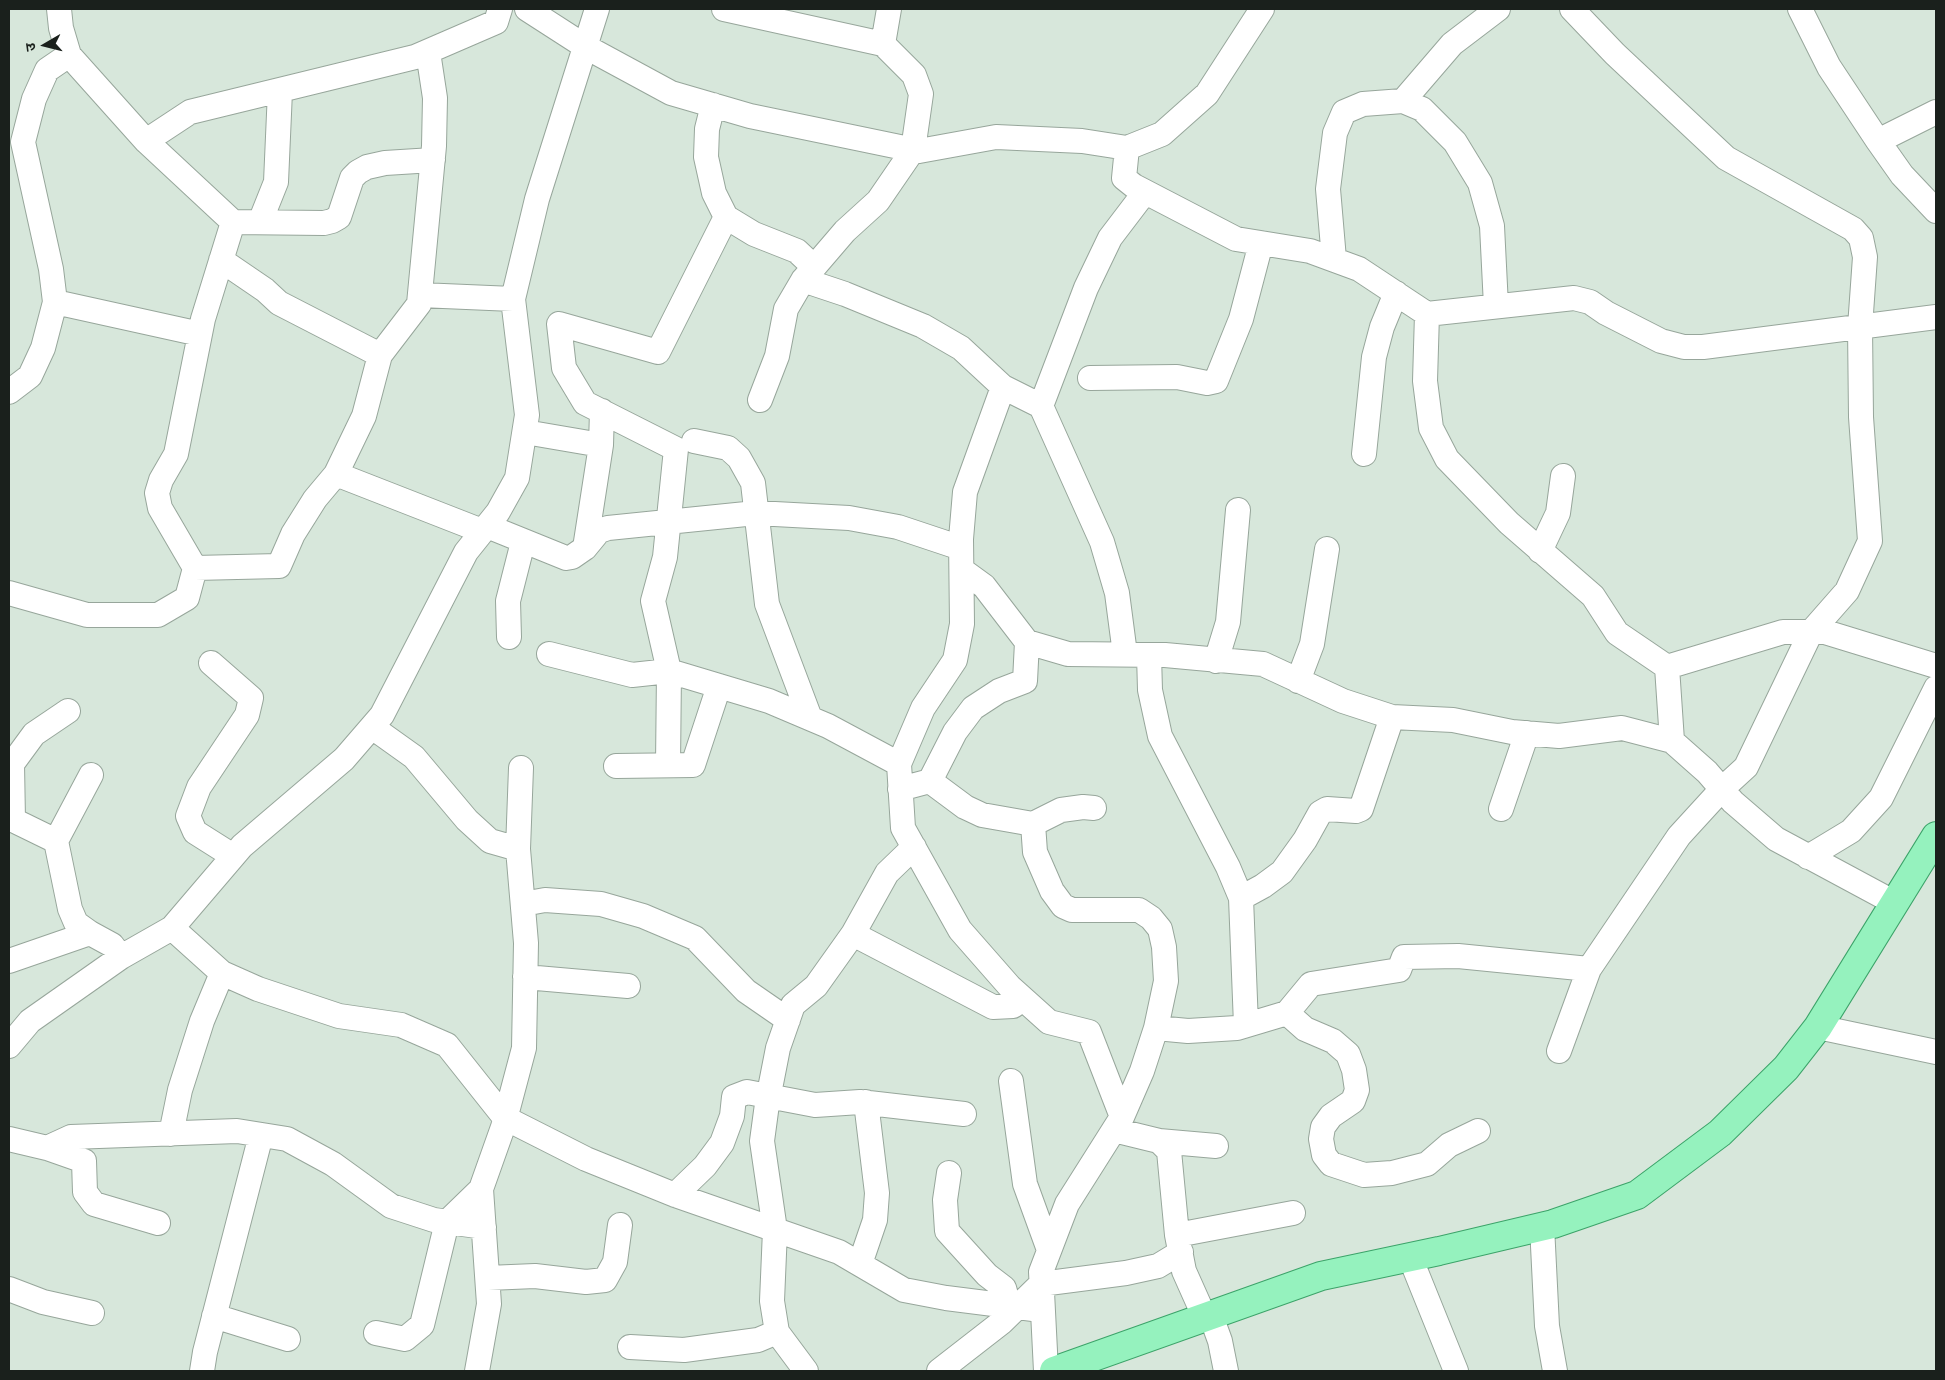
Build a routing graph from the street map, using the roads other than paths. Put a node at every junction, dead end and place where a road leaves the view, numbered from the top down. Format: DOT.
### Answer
graph roads {
  1 [pos="59,9"];
  2 [pos="500,9"];
  3 [pos="527,9"];
  4 [pos="597,9"];
  5 [pos="724,9"];
  6 [pos="889,9"];
  7 [pos="1262,9"];
  8 [pos="1498,9"];
  9 [pos="1572,9"];
  10 [pos="1800,9"];
  11 [pos="884,44"];
  12 [pos="586,47"];
  13 [pos="428,52"];
  14 [pos="69,55"];
  15 [pos="280,91"];
  16 [pos="1402,101"];
  17 [pos="713,105"];
  18 [pos="1936,112"];
  19 [pos="18,130"];
  20 [pos="1878,140"];
  21 [pos="146,141"];
  22 [pos="1127,148"];
  23 [pos="913,150"];
  24 [pos="433,160"];
  25 [pos="1145,192"];
  26 [pos="1936,211"];
  27 [pos="726,217"];
  28 [pos="233,222"];
  29 [pos="260,222"];
  30 [pos="1261,243"];
  31 [pos="1334,259"];
  32 [pos="221,260"];
  33 [pos="809,273"];
  34 [pos="1396,293"];
  35 [pos="420,295"];
  36 [pos="513,299"];
  37 [pos="55,302"];
  38 [pos="1496,306"];
  39 [pos="1427,314"];
  40 [pos="1936,317"];
  41 [pos="1860,327"];
  42 [pos="200,334"];
  43 [pos="380,355"];
  44 [pos="1090,378"];
  45 [pos="1003,387"];
  46 [pos="9,392"];
  47 [pos="760,400"];
  48 [pos="1041,406"];
  49 [pos="602,412"];
  50 [pos="524,432"];
  51 [pos="694,441"];
  52 [pos="601,445"];
  53 [pos="1364,454"];
  54 [pos="336,474"];
  55 [pos="1562,476"];
  56 [pos="1238,510"];
  57 [pos="756,513"];
  58 [pos="668,522"];
  59 [pos="485,528"];
  60 [pos="524,542"];
  61 [pos="585,548"];
  62 [pos="1327,549"];
  63 [pos="1540,551"];
  64 [pos="961,559"];
  65 [pos="195,568"];
  66 [pos="9,594"];
  67 [pos="1811,632"];
  68 [pos="509,637"];
  69 [pos="1028,642"];
  70 [pos="549,654"];
  71 [pos="1125,654"];
  72 [pos="1149,655"];
  73 [pos="1216,661"];
  74 [pos="211,663"];
  75 [pos="1936,666"];
  76 [pos="1667,668"];
  77 [pos="669,671"];
  78 [pos="1298,681"];
  79 [pos="719,686"];
  80 [pos="1936,688"];
  81 [pos="68,711"];
  82 [pos="1392,717"];
  83 [pos="810,718"];
  84 [pos="372,727"];
  85 [pos="1527,733"];
  86 [pos="1672,741"];
  87 [pos="898,764"];
  88 [pos="616,766"];
  89 [pos="668,766"];
  90 [pos="521,768"];
  91 [pos="91,775"];
  92 [pos="930,781"];
  93 [pos="1722,789"];
  94 [pos="900,790"];
  95 [pos="1094,808"];
  96 [pos="1501,809"];
  97 [pos="11,820"];
  98 [pos="1033,824"];
  99 [pos="1936,836"];
  100 [pos="56,841"];
  101 [pos="914,847"];
  102 [pos="518,849"];
  103 [pos="233,856"];
  104 [pos="1808,857"];
  105 [pos="1240,898"];
  106 [pos="1895,903"];
  107 [pos="523,904"];
  108 [pos="172,928"];
  109 [pos="90,933"];
  110 [pos="853,934"];
  111 [pos="121,957"];
  112 [pos="9,961"];
  113 [pos="1589,969"];
  114 [pos="222,973"];
  115 [pos="525,977"];
  116 [pos="628,986"];
  117 [pos="1023,999"];
  118 [pos="1287,1013"];
  119 [pos="788,1020"];
  120 [pos="1246,1025"];
  121 [pos="1818,1027"];
  122 [pos="1156,1028"];
  123 [pos="9,1046"];
  124 [pos="1559,1051"];
  125 [pos="1936,1052"];
  126 [pos="1010,1081"];
  127 [pos="768,1096"];
  128 [pos="866,1102"];
  129 [pos="964,1114"];
  130 [pos="505,1118"];
  131 [pos="1118,1123"];
  132 [pos="1478,1131"];
  133 [pos="171,1134"];
  134 [pos="261,1135"];
  135 [pos="9,1139"];
  136 [pos="1159,1141"];
  137 [pos="1216,1146"];
  138 [pos="47,1148"];
  139 [pos="948,1173"];
  140 [pos="481,1189"];
  141 [pos="675,1195"];
  142 [pos="1294,1213"];
  143 [pos="447,1222"];
  144 [pos="158,1223"];
  145 [pos="620,1225"];
  146 [pos="1542,1226"];
  147 [pos="484,1227"];
  148 [pos="775,1230"];
  149 [pos="1179,1244"];
  150 [pos="1049,1250"];
  151 [pos="1410,1258"];
  152 [pos="860,1264"];
  153 [pos="488,1278"];
  154 [pos="1041,1284"];
  155 [pos="9,1289"];
  156 [pos="1012,1307"];
  157 [pos="1041,1310"];
  158 [pos="92,1313"];
  159 [pos="214,1316"];
  160 [pos="1208,1317"];
  161 [pos="777,1332"];
  162 [pos="376,1333"];
  163 [pos="288,1339"];
  164 [pos="630,1347"];
  165 [pos="202,1371"];
  166 [pos="477,1371"];
  167 [pos="806,1371"];
  168 [pos="939,1371"];
  169 [pos="1046,1371"];
  170 [pos="1054,1371"];
  171 [pos="1226,1371"];
  172 [pos="1456,1371"];
  173 [pos="1556,1371"];
  1 -- 14 [label="street"];
  2 -- 13 [label="street"];
  3 -- 12 [label="street"];
  4 -- 12 [label="street"];
  5 -- 11 [label="street"];
  6 -- 11 [label="street"];
  7 -- 22 [label="street"];
  8 -- 16 [label="street"];
  9 -- 41 [label="street"];
  10 -- 20 [label="street"];
  11 -- 23 [label="street"];
  12 -- 17 [label="street"];
  12 -- 36 [label="street"];
  13 -- 15 [label="street"];
  13 -- 24 [label="street"];
  14 -- 19 [label="street"];
  14 -- 21 [label="street"];
  15 -- 21 [label="street"];
  15 -- 29 [label="street"];
  16 -- 31 [label="street"];
  16 -- 38 [label="street"];
  17 -- 23 [label="street"];
  17 -- 27 [label="street"];
  18 -- 20 [label="street"];
  19 -- 37 [label="street"];
  20 -- 26 [label="street"];
  21 -- 28 [label="street"];
  22 -- 23 [label="street"];
  22 -- 25 [label="street"];
  23 -- 33 [label="street"];
  24 -- 29 [label="street"];
  24 -- 35 [label="street"];
  25 -- 30 [label="street"];
  25 -- 48 [label="street"];
  27 -- 33 [label="street"];
  27 -- 49 [label="street"];
  28 -- 29 [label="street"];
  28 -- 32 [label="street"];
  30 -- 31 [label="street"];
  30 -- 44 [label="street"];
  31 -- 34 [label="street"];
  32 -- 42 [label="street"];
  32 -- 43 [label="street"];
  33 -- 45 [label="street"];
  33 -- 47 [label="street"];
  34 -- 39 [label="street"];
  34 -- 53 [label="street"];
  35 -- 36 [label="street"];
  35 -- 43 [label="street"];
  36 -- 50 [label="street"];
  37 -- 42 [label="street"];
  37 -- 46 [label="street"];
  38 -- 39 [label="street"];
  38 -- 41 [label="street"];
  39 -- 63 [label="street"];
  40 -- 41 [label="street"];
  41 -- 67 [label="street"];
  42 -- 65 [label="street"];
  43 -- 54 [label="street"];
  45 -- 48 [label="street"];
  45 -- 64 [label="street"];
  48 -- 71 [label="street"];
  49 -- 52 [label="street"];
  49 -- 58 [label="street"];
  50 -- 52 [label="street"];
  50 -- 59 [label="street"];
  51 -- 57 [label="street"];
  52 -- 61 [label="street"];
  54 -- 59 [label="street"];
  54 -- 65 [label="street"];
  55 -- 63 [label="street"];
  56 -- 73 [label="street"];
  57 -- 58 [label="street"];
  57 -- 64 [label="street"];
  57 -- 83 [label="street"];
  58 -- 61 [label="street"];
  58 -- 77 [label="street"];
  59 -- 60 [label="street"];
  59 -- 84 [label="street"];
  60 -- 61 [label="street"];
  60 -- 68 [label="street"];
  62 -- 78 [label="street"];
  63 -- 76 [label="street"];
  64 -- 69 [label="street"];
  64 -- 87 [label="street"];
  65 -- 66 [label="street"];
  67 -- 75 [label="street"];
  67 -- 76 [label="street"];
  67 -- 93 [label="street"];
  69 -- 71 [label="street"];
  69 -- 92 [label="street"];
  70 -- 77 [label="street"];
  71 -- 72 [label="street"];
  72 -- 73 [label="street"];
  72 -- 105 [label="street"];
  73 -- 78 [label="street"];
  74 -- 103 [label="street"];
  76 -- 86 [label="street"];
  77 -- 79 [label="street"];
  77 -- 89 [label="street"];
  78 -- 82 [label="street"];
  79 -- 83 [label="street"];
  79 -- 89 [label="street"];
  80 -- 104 [label="street"];
  81 -- 97 [label="street"];
  82 -- 85 [label="street"];
  82 -- 105 [label="street"];
  83 -- 87 [label="street"];
  84 -- 102 [label="street"];
  84 -- 103 [label="street"];
  85 -- 86 [label="street"];
  85 -- 96 [label="street"];
  86 -- 93 [label="street"];
  87 -- 94 [label="street"];
  88 -- 89 [label="street"];
  90 -- 102 [label="street"];
  91 -- 100 [label="street"];
  92 -- 94 [label="street"];
  92 -- 98 [label="street"];
  93 -- 104 [label="street"];
  93 -- 113 [label="street"];
  94 -- 101 [label="street"];
  95 -- 98 [label="street"];
  97 -- 100 [label="street"];
  98 -- 122 [label="street"];
  99 -- 106 [label="main road"];
  100 -- 109 [label="street"];
  101 -- 110 [label="street"];
  101 -- 117 [label="street"];
  102 -- 107 [label="street"];
  103 -- 108 [label="street"];
  104 -- 106 [label="street"];
  105 -- 120 [label="street"];
  106 -- 121 [label="main road"];
  107 -- 115 [label="street"];
  107 -- 119 [label="street"];
  108 -- 111 [label="street"];
  108 -- 114 [label="street"];
  109 -- 111 [label="street"];
  109 -- 112 [label="street"];
  110 -- 117 [label="street"];
  110 -- 119 [label="street"];
  111 -- 123 [label="street"];
  113 -- 118 [label="street"];
  113 -- 124 [label="street"];
  114 -- 130 [label="street"];
  114 -- 133 [label="street"];
  115 -- 116 [label="street"];
  115 -- 130 [label="street"];
  117 -- 131 [label="street"];
  118 -- 120 [label="street"];
  118 -- 132 [label="street"];
  119 -- 127 [label="street"];
  120 -- 122 [label="street"];
  121 -- 125 [label="street"];
  121 -- 146 [label="main road"];
  122 -- 131 [label="street"];
  126 -- 150 [label="street"];
  127 -- 128 [label="street"];
  127 -- 141 [label="street"];
  127 -- 148 [label="street"];
  128 -- 129 [label="street"];
  128 -- 152 [label="street"];
  130 -- 140 [label="street"];
  130 -- 141 [label="street"];
  131 -- 136 [label="street"];
  131 -- 150 [label="street"];
  133 -- 134 [label="street"];
  133 -- 138 [label="street"];
  134 -- 143 [label="street"];
  134 -- 159 [label="street"];
  135 -- 138 [label="street"];
  136 -- 137 [label="street"];
  136 -- 149 [label="street"];
  138 -- 144 [label="street"];
  139 -- 156 [label="street"];
  140 -- 143 [label="street"];
  140 -- 147 [label="street"];
  141 -- 148 [label="street"];
  142 -- 149 [label="street"];
  143 -- 147 [label="street"];
  143 -- 162 [label="street"];
  145 -- 153 [label="street"];
  146 -- 151 [label="main road"];
  146 -- 173 [label="street"];
  147 -- 153 [label="street"];
  148 -- 152 [label="street"];
  148 -- 161 [label="street"];
  149 -- 154 [label="street"];
  149 -- 160 [label="street"];
  150 -- 154 [label="street"];
  151 -- 160 [label="main road"];
  151 -- 172 [label="street"];
  152 -- 156 [label="street"];
  153 -- 166 [label="street"];
  154 -- 156 [label="street"];
  154 -- 157 [label="street"];
  155 -- 158 [label="street"];
  156 -- 157 [label="street"];
  156 -- 168 [label="street"];
  157 -- 169 [label="street"];
  159 -- 163 [label="street"];
  159 -- 165 [label="street"];
  160 -- 170 [label="main road"];
  160 -- 171 [label="street"];
  161 -- 164 [label="street"];
  161 -- 167 [label="street"];
}
